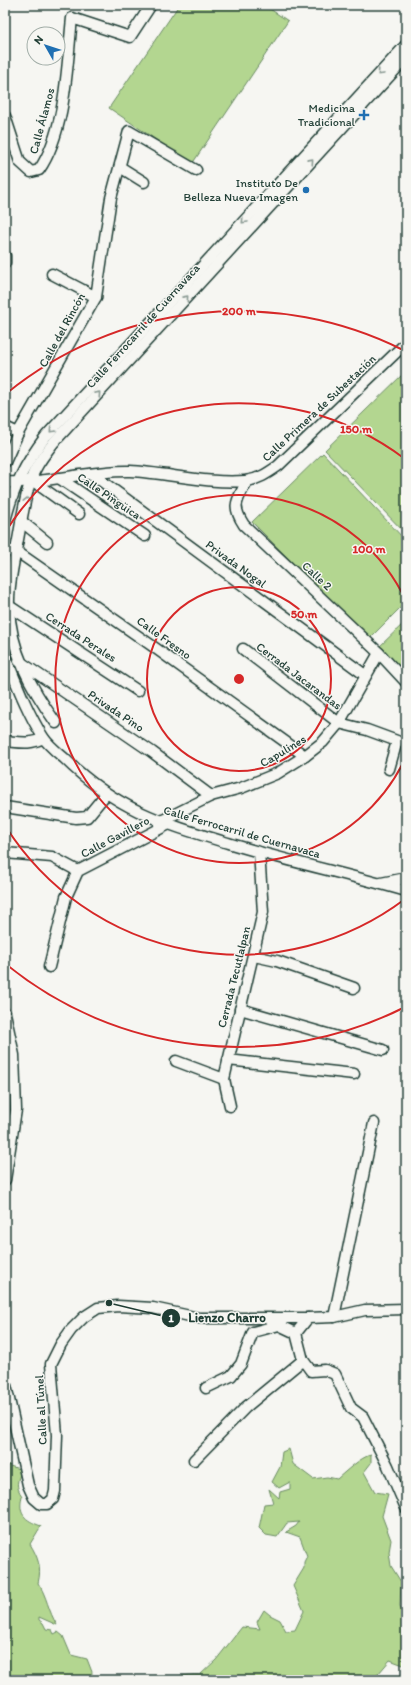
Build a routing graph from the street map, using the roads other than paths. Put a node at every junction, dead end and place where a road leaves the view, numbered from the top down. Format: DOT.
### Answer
graph roads {
  1 [pos="151,5"];
  2 [pos="406,44"];
  3 [pos="406,58"];
  4 [pos="5,116"];
  5 [pos="120,167"];
  6 [pos="196,170"];
  7 [pos="144,182"];
  8 [pos="5,256"];
  9 [pos="5,263"];
  10 [pos="52,274"];
  11 [pos="96,297"];
  12 [pos="406,343"];
  13 [pos="5,427"];
  14 [pos="18,434"];
  15 [pos="5,462"];
  16 [pos="92,474"];
  17 [pos="59,478"];
  18 [pos="32,481"];
  19 [pos="247,481"];
  20 [pos="5,482"];
  21 [pos="16,482"];
  22 [pos="79,514"];
  23 [pos="5,521"];
  24 [pos="22,521"];
  25 [pos="145,536"];
  26 [pos="47,542"];
  27 [pos="5,551"];
  28 [pos="16,551"];
  29 [pos="9,606"];
  30 [pos="243,649"];
  31 [pos="5,650"];
  32 [pos="379,653"];
  33 [pos="5,655"];
  34 [pos="21,662"];
  35 [pos="365,675"];
  36 [pos="406,682"];
  37 [pos="138,691"];
  38 [pos="56,723"];
  39 [pos="339,723"];
  40 [pos="43,738"];
  41 [pos="5,740"];
  42 [pos="304,756"];
  43 [pos="389,769"];
  44 [pos="106,794"];
  45 [pos="211,796"];
  46 [pos="5,807"];
  47 [pos="163,823"];
  48 [pos="259,852"];
  49 [pos="5,853"];
  50 [pos="78,871"];
  51 [pos="406,878"];
  52 [pos="380,884"];
  53 [pos="406,891"];
  54 [pos="254,956"];
  55 [pos="50,967"];
  56 [pos="354,988"];
  57 [pos="240,1009"];
  58 [pos="5,1013"];
  59 [pos="383,1050"];
  60 [pos="228,1060"];
  61 [pos="176,1061"];
  62 [pos="354,1074"];
  63 [pos="224,1079"];
  64 [pos="230,1106"];
  65 [pos="374,1123"];
  66 [pos="5,1180"];
  67 [pos="406,1309"];
  68 [pos="334,1317"];
  69 [pos="308,1318"];
  70 [pos="296,1333"];
  71 [pos="303,1360"];
  72 [pos="5,1381"];
  73 [pos="206,1388"];
  74 [pos="194,1460"];
  75 [pos="406,1508"];
  1 -- 4 [label="street, Calle Álamos"];
  2 -- 21 [label="street, Calle Ferrocarril de Cuernavaca, one-way"];
  18 -- 3 [label="street, Calle Ferrocarril de Cuernavaca, one-way"];
  5 -- 6 [label="street, Calle del Rincón"];
  5 -- 7 [label="street"];
  5 -- 11 [label="street, Calle del Rincón"];
  8 -- 9 [label="street"];
  10 -- 11 [label="street"];
  11 -- 14 [label="street, Calle del Rincón"];
  12 -- 19 [label="street, Calle Primera de Subestación"];
  13 -- 14 [label="street"];
  14 -- 15 [label="street, Calle del Rincón"];
  16 -- 17 [label="street, Calle Primera de Subestación"];
  16 -- 19 [label="street, Calle Primera de Subestación"];
  16 -- 35 [label="street, Privada Nogal"];
  17 -- 18 [label="street, Calle Primera de Subestación"];
  17 -- 25 [label="street, Calle Pingüica"];
  18 -- 21 [label="street, Calle Primera de Subestación"];
  18 -- 22 [label="street"];
  24 -- 18 [label="street, Calle Ferrocarril de Cuernavaca, one-way"];
  19 -- 32 [label="street, Calle 2"];
  20 -- 21 [label="street, Calle Primera de Subestación"];
  21 -- 23 [label="street, Calle Ferrocarril de Cuernavaca"];
  24 -- 26 [label="street"];
  24 -- 28 [label="street, Calle Ferrocarril de Cuernavaca"];
  27 -- 28 [label="street"];
  28 -- 29 [label="street, Calle Ferrocarril de Cuernavaca"];
  28 -- 42 [label="street, Calle Fresno"];
  29 -- 34 [label="street, Calle Ferrocarril de Cuernavaca"];
  29 -- 37 [label="street, Cerrada Perales"];
  30 -- 39 [label="street, Cerrada Jacarandas"];
  31 -- 34 [label="street, Privada Pino"];
  32 -- 35 [label="street, Capulines"];
  32 -- 36 [label="street, Calle 2"];
  33 -- 40 [label="street, Calle Ferrocarril de Cuernavaca"];
  34 -- 38 [label="street, Calle Ferrocarril de Cuernavaca"];
  34 -- 45 [label="street, Privada Pino"];
  35 -- 39 [label="street, Capulines"];
  39 -- 42 [label="street, Capulines"];
  39 -- 43 [label="street"];
  40 -- 41 [label="street"];
  40 -- 44 [label="street, Calle Ferrocarril de Cuernavaca"];
  42 -- 45 [label="street, Capulines"];
  44 -- 46 [label="street"];
  44 -- 47 [label="street, Calle Ferrocarril de Cuernavaca"];
  45 -- 47 [label="street, Capulines"];
  47 -- 48 [label="street, Calle Ferrocarril de Cuernavaca"];
  47 -- 50 [label="street, Calle Gavillero"];
  48 -- 52 [label="street, Calle Ferrocarril de Cuernavaca"];
  48 -- 54 [label="street, Cerrada Tecutlalpan"];
  49 -- 50 [label="street"];
  50 -- 55 [label="street, Calle Gavillero"];
  51 -- 52 [label="street"];
  52 -- 53 [label="street, Calle Ferrocarril de Cuernavaca"];
  54 -- 56 [label="street"];
  54 -- 57 [label="street, Cerrada Tecutlalpan"];
  57 -- 59 [label="street"];
  57 -- 60 [label="street, Cerrada Tecutlalpan"];
  58 -- 66 [label="street"];
  60 -- 62 [label="street"];
  60 -- 63 [label="street, Cerrada Tecutlalpan"];
  61 -- 63 [label="street"];
  63 -- 64 [label="street, Cerrada Tecutlalpan"];
  65 -- 68 [label="street"];
  67 -- 68 [label="street"];
  68 -- 69 [label="street"];
  69 -- 70 [label="street"];
  69 -- 72 [label="street, Calle al Túnel"];
  70 -- 71 [label="street"];
  70 -- 73 [label="street"];
  71 -- 74 [label="street"];
  71 -- 75 [label="street"];
}
